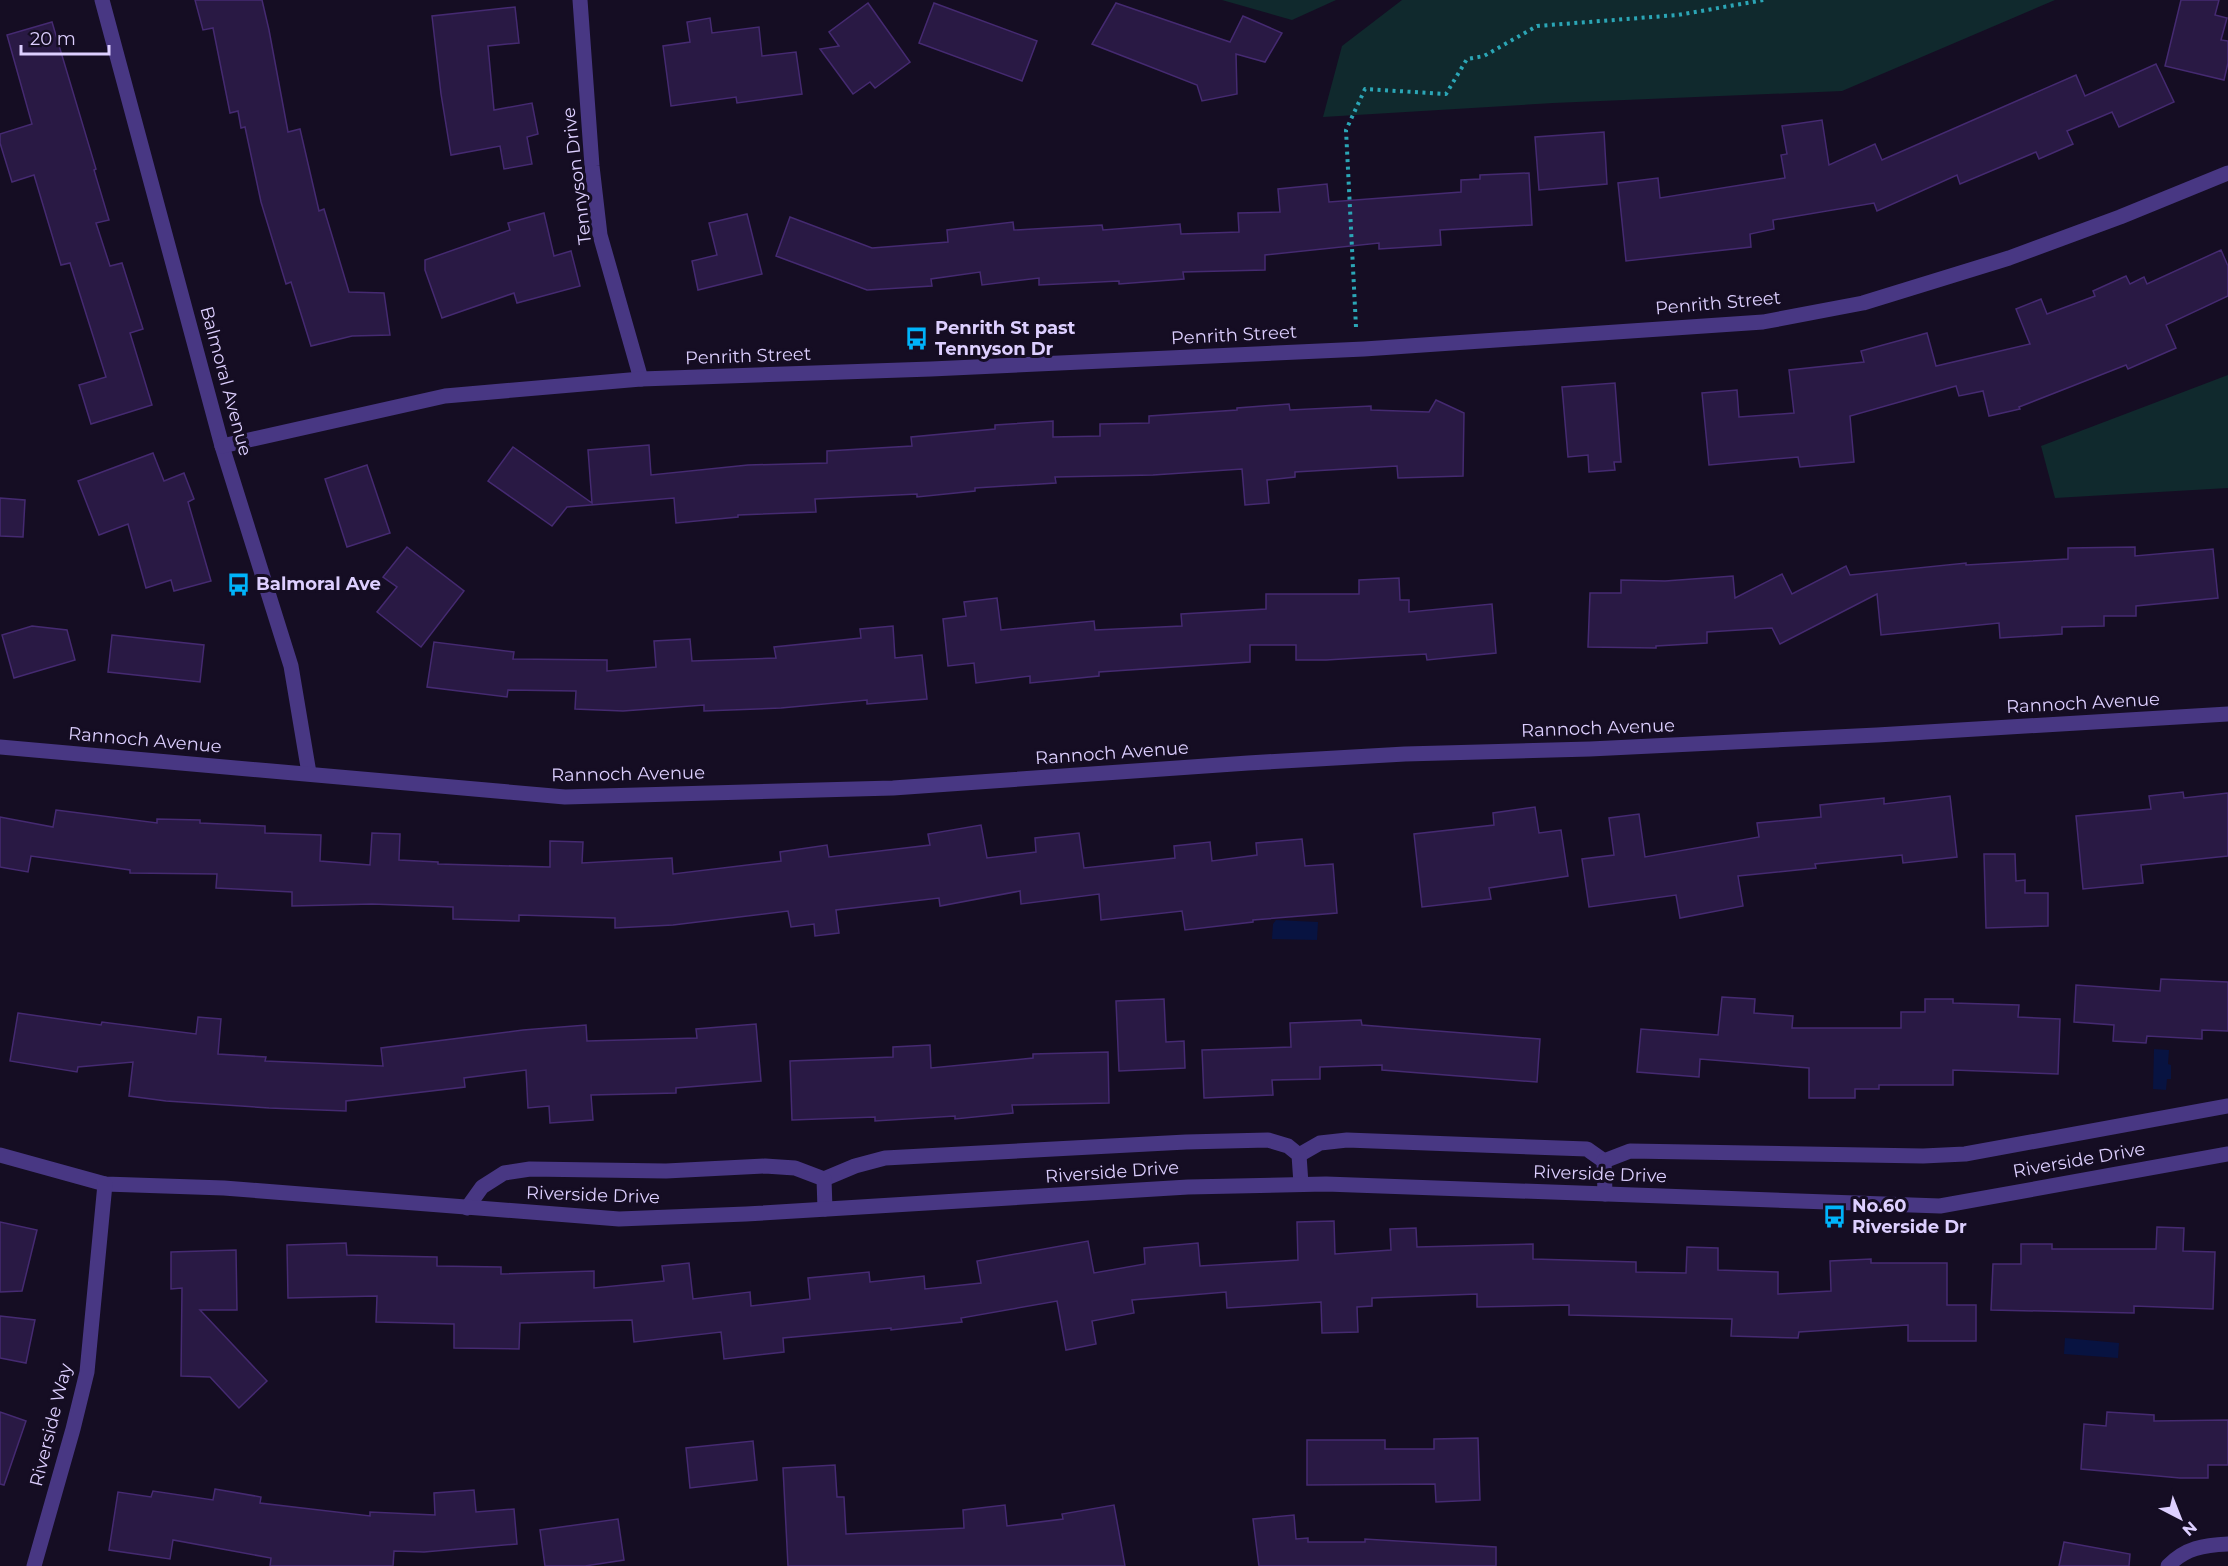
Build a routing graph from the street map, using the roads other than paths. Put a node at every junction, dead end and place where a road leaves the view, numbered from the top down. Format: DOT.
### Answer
graph roads {
  1 [pos="102,0"];
  2 [pos="580,0"];
  3 [pos="2228,173"];
  4 [pos="641,379"];
  5 [pos="222,446"];
  6 [pos="2228,714"];
  7 [pos="0,747"];
  8 [pos="309,773"];
  9 [pos="2228,1106"];
  10 [pos="2228,1154"];
  11 [pos="0,1155"];
  12 [pos="1299,1155"];
  13 [pos="1605,1161"];
  14 [pos="824,1179"];
  15 [pos="105,1184"];
  16 [pos="1301,1184"];
  17 [pos="1605,1194"];
  18 [pos="467,1208"];
  19 [pos="825,1209"];
  20 [pos="2228,1544"];
  21 [pos="34,1566"];
  22 [pos="2168,1566"];
  1 -- 5 [label="street, Balmoral Avenue"];
  2 -- 4 [label="street, Tennyson Drive"];
  3 -- 4 [label="street, Penrith Street"];
  4 -- 5 [label="street, Penrith Street"];
  5 -- 8 [label="street, Balmoral Avenue"];
  6 -- 8 [label="street, Rannoch Avenue"];
  7 -- 8 [label="street, Rannoch Avenue"];
  9 -- 13 [label="street"];
  10 -- 17 [label="street, Riverside Drive"];
  11 -- 15 [label="street, Riverside Drive"];
  12 -- 13 [label="street"];
  12 -- 14 [label="street"];
  12 -- 16 [label="street"];
  13 -- 17 [label="street"];
  14 -- 18 [label="street"];
  14 -- 19 [label="street"];
  15 -- 18 [label="street, Riverside Drive"];
  15 -- 21 [label="street, Riverside Way"];
  16 -- 17 [label="street, Riverside Drive"];
  16 -- 19 [label="street, Riverside Drive"];
  18 -- 19 [label="street, Riverside Drive"];
  20 -- 22 [label="street"];
}
